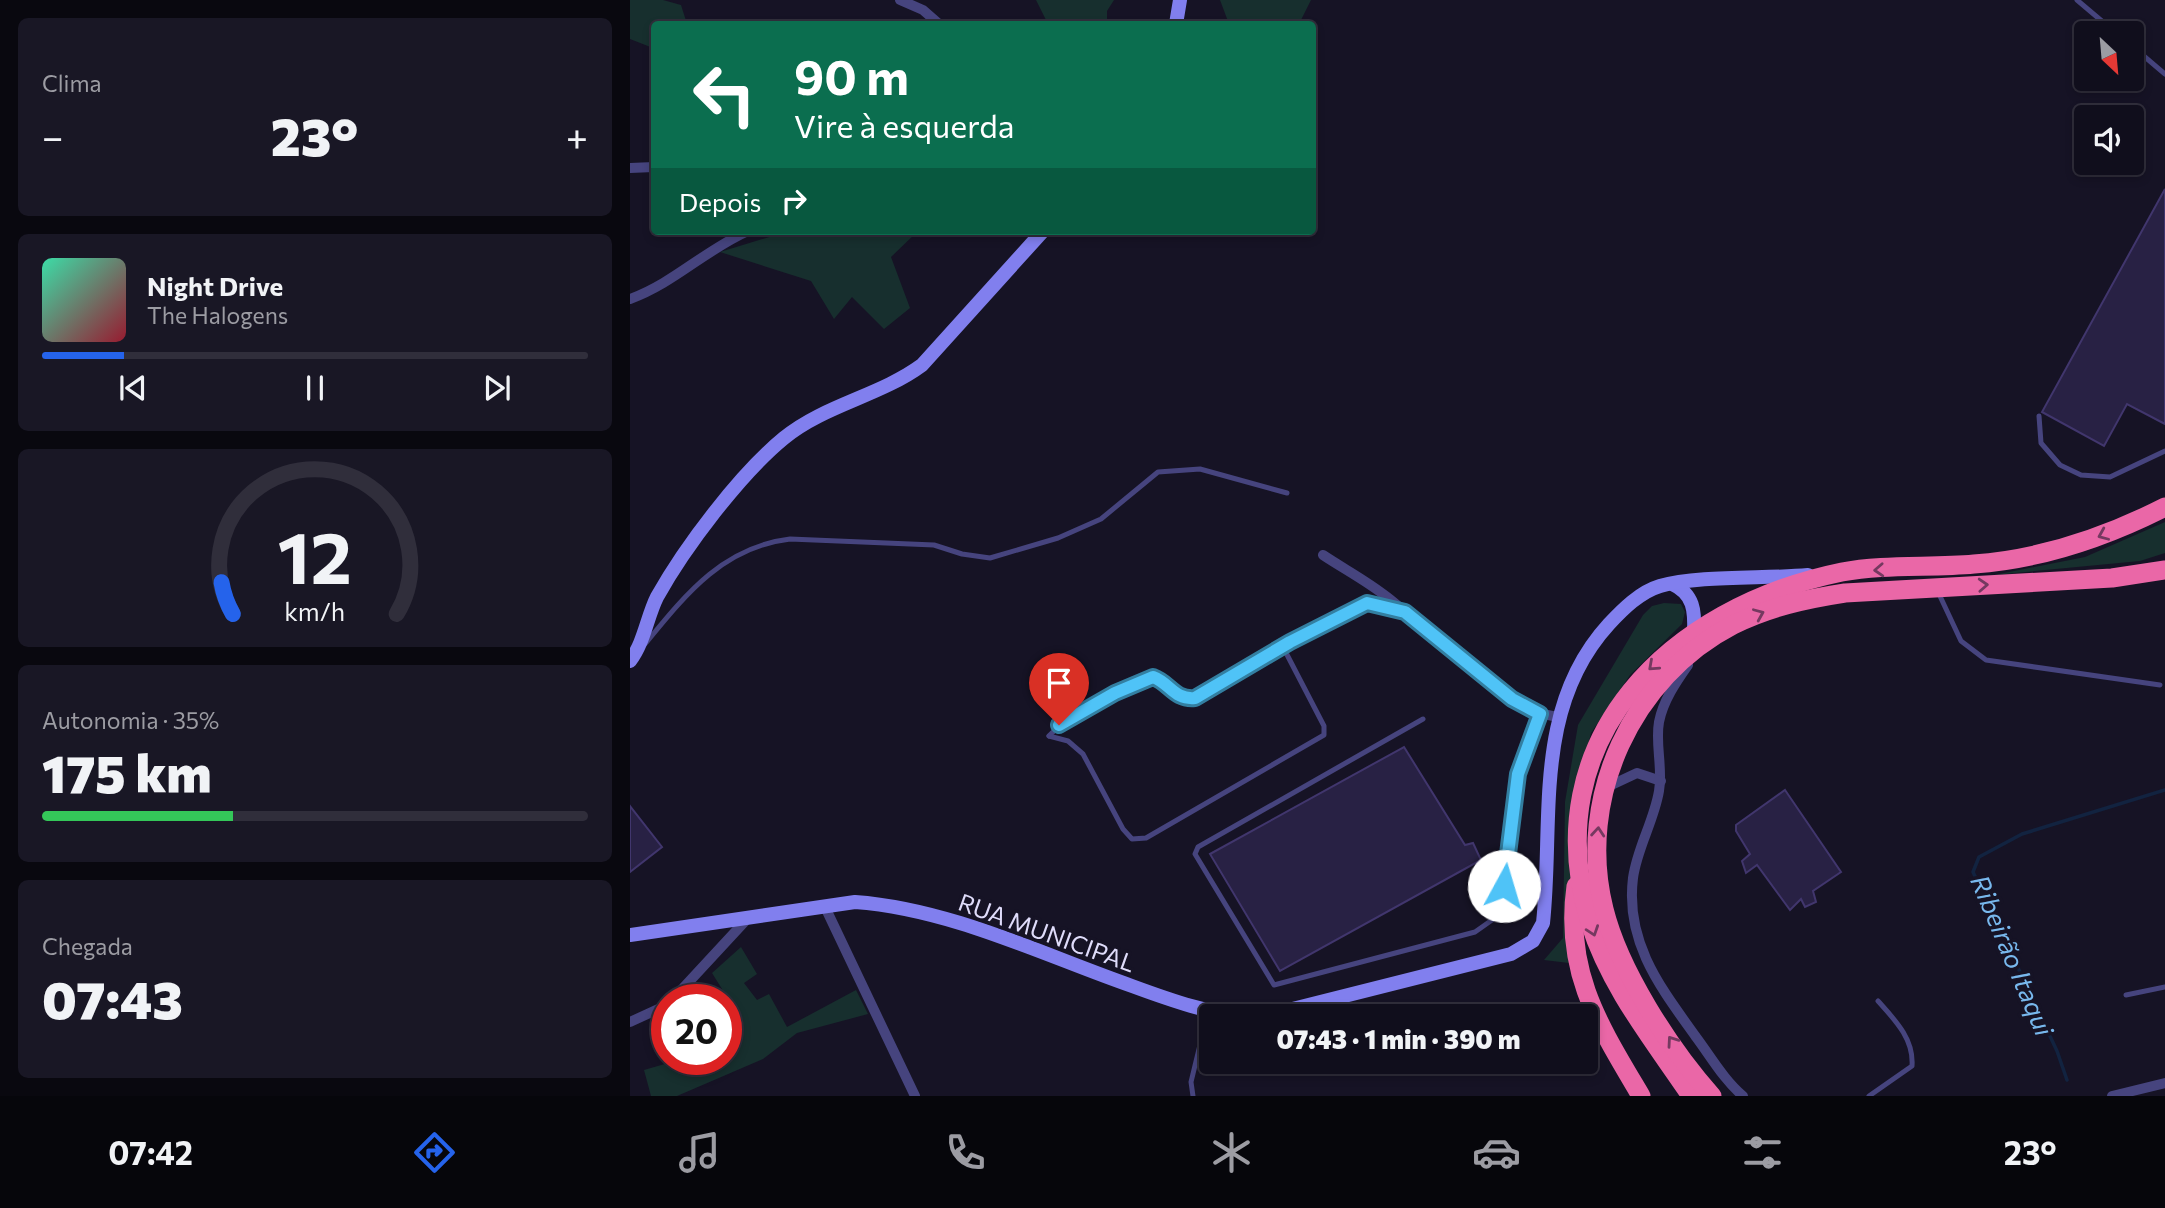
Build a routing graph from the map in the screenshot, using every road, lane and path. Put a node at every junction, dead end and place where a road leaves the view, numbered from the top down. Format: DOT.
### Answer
graph roads {
  1 [pos="900,0"];
  2 [pos="1180,0"];
  3 [pos="2077,0"];
  4 [pos="926,5"];
  5 [pos="937,21"];
  6 [pos="1176,21"];
  7 [pos="2102,21"];
  8 [pos="2144,57"];
  9 [pos="2165,75"];
  10 [pos="651,167"];
  11 [pos="630,168"];
  12 [pos="739,235"];
  13 [pos="1039,235"];
  14 [pos="630,299"];
  15 [pos="2039,416"];
  16 [pos="2165,451"];
  17 [pos="1287,493"];
  18 [pos="2165,507"];
  19 [pos="1323,555"];
  20 [pos="2165,570"];
  21 [pos="1844,572"];
  22 [pos="1671,584"];
  23 [pos="1936,587"];
  24 [pos="1405,612"];
  25 [pos="1697,640"];
  26 [pos="1283,647"];
  27 [pos="631,657"];
  28 [pos="2160,685"];
  29 [pos="1540,714"];
  30 [pos="1557,717"];
  31 [pos="1423,719"];
  32 [pos="1661,781"];
  33 [pos="1604,788"];
  34 [pos="1579,864"];
  35 [pos="825,907"];
  36 [pos="748,918"];
  37 [pos="630,935"];
  38 [pos="687,984"];
  39 [pos="2165,988"];
  40 [pos="2126,995"];
  41 [pos="1878,1001"];
  42 [pos="1313,1004"];
  43 [pos="1199,1007"];
  44 [pos="651,1012"];
  45 [pos="630,1022"];
  46 [pos="1199,1048"];
  47 [pos="2165,1083"];
  48 [pos="1639,1093"];
  49 [pos="915,1096"];
  50 [pos="1193,1096"];
  51 [pos="1691,1096"];
  52 [pos="1712,1096"];
  53 [pos="1743,1096"];
  54 [pos="1869,1096"];
  55 [pos="2112,1096"];
  1 -- 4 [label="street"];
  2 -- 6 [label="main road"];
  3 -- 7 [label="lane"];
  4 -- 5 [label="street"];
  8 -- 9 [label="lane"];
  10 -- 11 [label="street"];
  12 -- 14 [label="street"];
  13 -- 27 [label="main road"];
  15 -- 16 [label="lane"];
  17 -- 27 [label="lane"];
  18 -- 21 [label="highway, one-way"];
  19 -- 24 [label="street"];
  23 -- 20 [label="highway, one-way"];
  21 -- 22 [label="main road"];
  21 -- 25 [label="highway"];
  22 -- 25 [label="main road"];
  22 -- 30 [label="main road"];
  25 -- 23 [label="highway, one-way"];
  23 -- 28 [label="lane"];
  24 -- 26 [label="lane"];
  24 -- 29 [label="street"];
  25 -- 32 [label="street"];
  25 -- 33 [label="highway"];
  25 -- 34 [label="highway, one-way"];
  26 -- 26 [label="lane"];
  29 -- 30 [label="street"];
  29 -- 31 [label="lane"];
  30 -- 42 [label="main road"];
  32 -- 33 [label="street"];
  32 -- 53 [label="street"];
  52 -- 33 [label="highway, one-way"];
  34 -- 48 [label="highway"];
  34 -- 51 [label="highway, one-way"];
  35 -- 36 [label="main road, RUA MUNICIPAL"];
  35 -- 43 [label="main road, RUA MUNICIPAL"];
  35 -- 49 [label="street"];
  36 -- 37 [label="main road, RUA MUNICIPAL"];
  36 -- 38 [label="street"];
  39 -- 40 [label="lane"];
  41 -- 54 [label="lane"];
  44 -- 45 [label="street"];
  46 -- 50 [label="lane"];
  47 -- 55 [label="street"];
}
